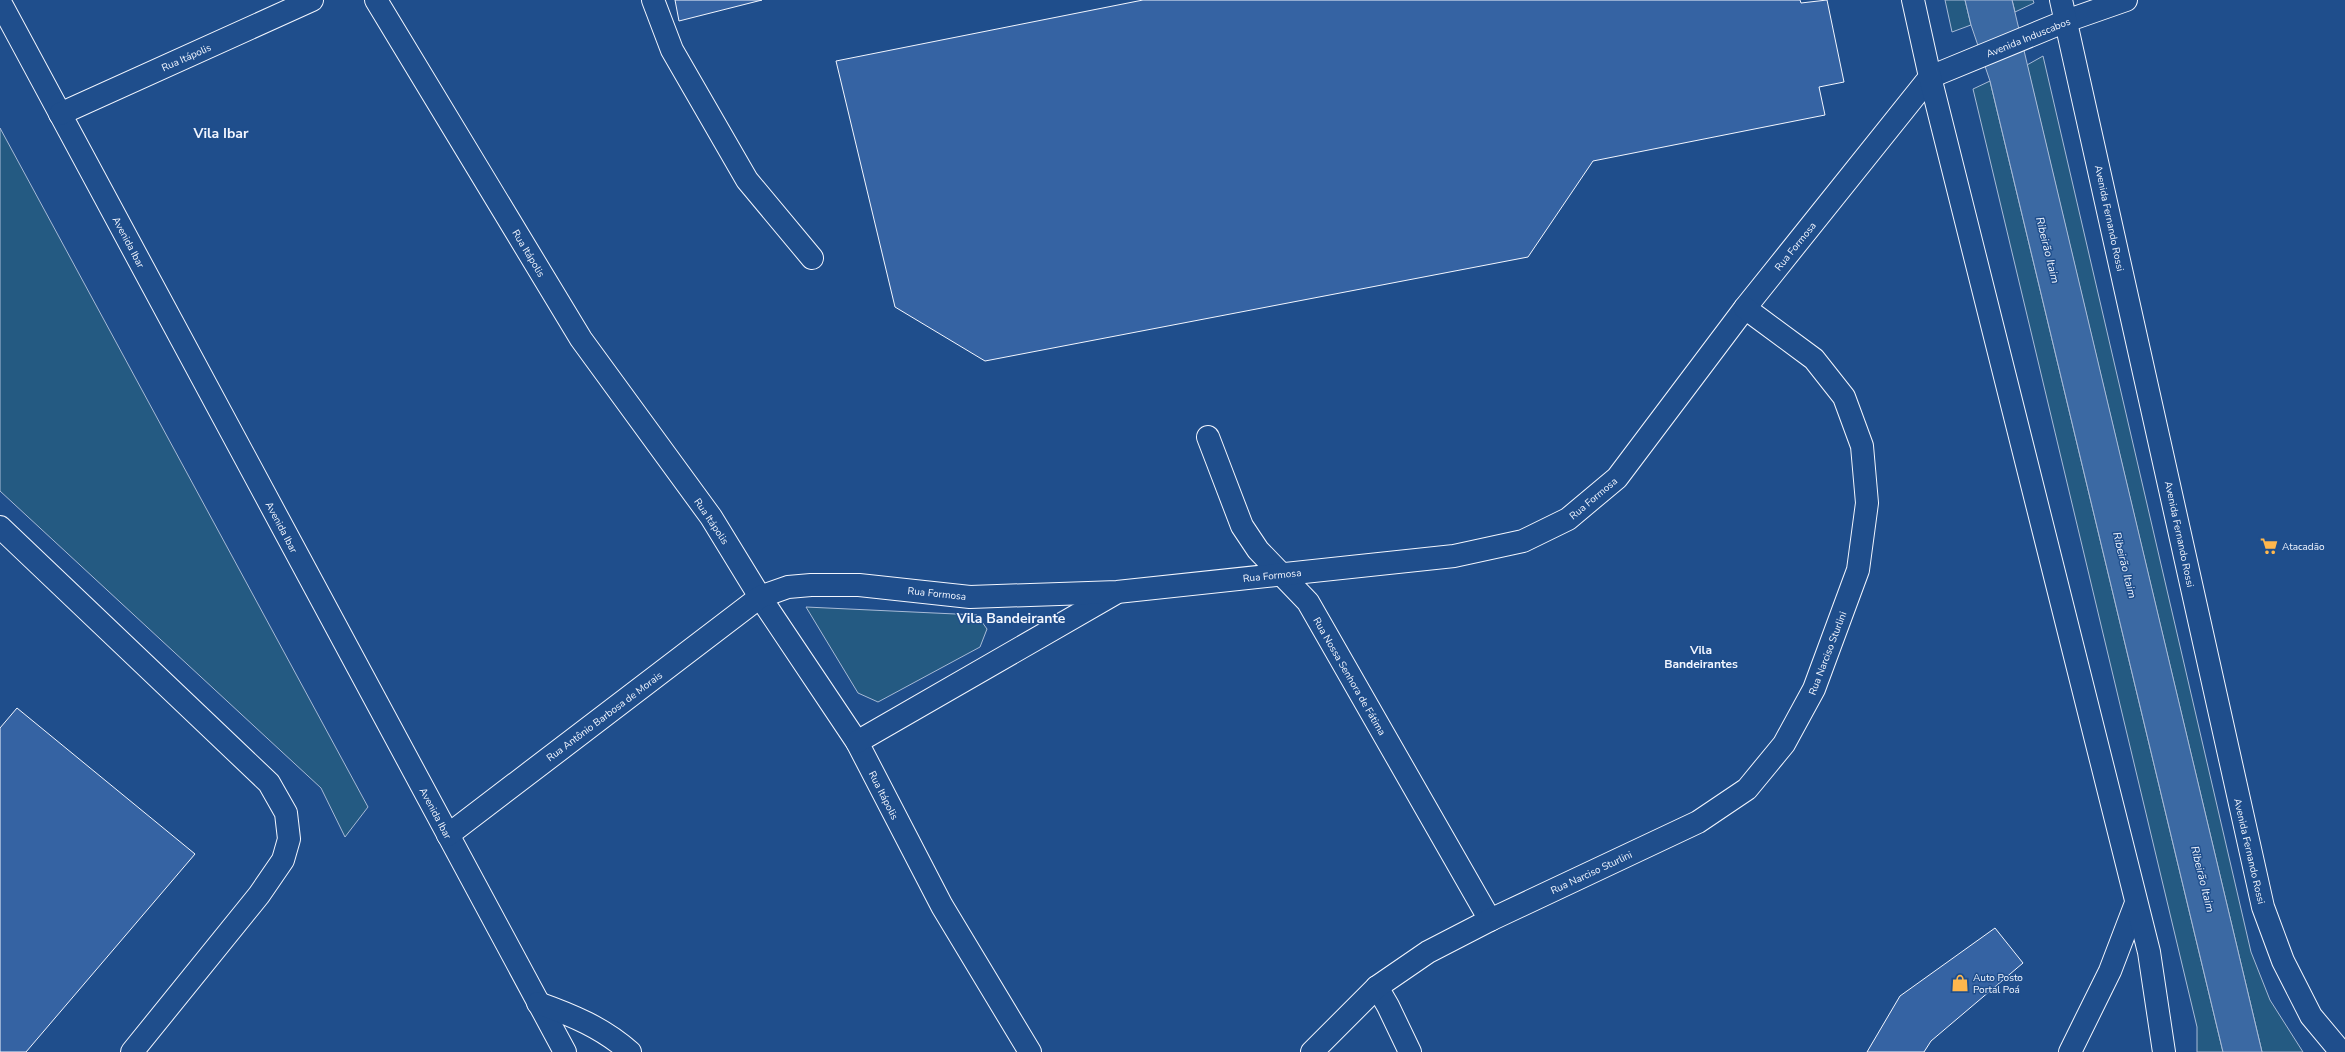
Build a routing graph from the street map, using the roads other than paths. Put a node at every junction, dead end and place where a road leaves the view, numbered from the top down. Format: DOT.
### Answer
graph roads {
  1 [pos="312,0"];
  2 [pos="376,0"];
  3 [pos="653,0"];
  4 [pos="1913,0"];
  5 [pos="2061,0"];
  6 [pos="2126,0"];
  7 [pos="0,2"];
  8 [pos="2066,21"];
  9 [pos="1930,76"];
  10 [pos="60,114"];
  11 [pos="812,258"];
  12 [pos="1745,308"];
  13 [pos="1208,437"];
  14 [pos="0,527"];
  15 [pos="1282,573"];
  16 [pos="1117,592"];
  17 [pos="760,597"];
  18 [pos="857,742"];
  19 [pos="448,835"];
  20 [pos="2136,903"];
  21 [pos="1490,920"];
  22 [pos="1376,987"];
  23 [pos="538,1003"];
  24 [pos="132,1052"];
  25 [pos="565,1052"];
  26 [pos="630,1052"];
  27 [pos="1030,1052"];
  28 [pos="1312,1052"];
  29 [pos="1410,1052"];
  30 [pos="2070,1052"];
  31 [pos="2164,1052"];
  32 [pos="2341,1052"];
  1 -- 10 [label="street, Rua Itápolis"];
  2 -- 17 [label="street, Rua Itápolis"];
  3 -- 11 [label="street"];
  4 -- 9 [label="street"];
  5 -- 8 [label="street, Avenida Fernando Rossi"];
  6 -- 8 [label="street, Avenida Induscabos"];
  7 -- 10 [label="street, Avenida Ibar"];
  8 -- 9 [label="street, Avenida Induscabos"];
  8 -- 32 [label="street, Avenida Fernando Rossi"];
  9 -- 12 [label="street, Rua Formosa"];
  9 -- 20 [label="street"];
  10 -- 19 [label="street, Avenida Ibar"];
  12 -- 15 [label="street, Rua Formosa"];
  12 -- 21 [label="street, Rua Narciso Sturlini"];
  13 -- 15 [label="street, Rua Nossa Senhora de Fátima"];
  14 -- 24 [label="street"];
  15 -- 16 [label="street, Rua Formosa"];
  15 -- 21 [label="street, Rua Nossa Senhora de Fátima"];
  16 -- 17 [label="street, Rua Formosa"];
  16 -- 18 [label="street, Rua Formosa"];
  17 -- 18 [label="street, Rua Itápolis"];
  17 -- 19 [label="street, Rua Antônio Barbosa de Morais"];
  18 -- 27 [label="street, Rua Itápolis"];
  19 -- 23 [label="street, Avenida Ibar"];
  20 -- 30 [label="street"];
  20 -- 31 [label="street"];
  21 -- 22 [label="street, Rua Narciso Sturlini"];
  22 -- 28 [label="street, Rua Narciso Sturlini"];
  22 -- 29 [label="street"];
  23 -- 25 [label="street, Avenida Ibar"];
  23 -- 26 [label="street"];
}
